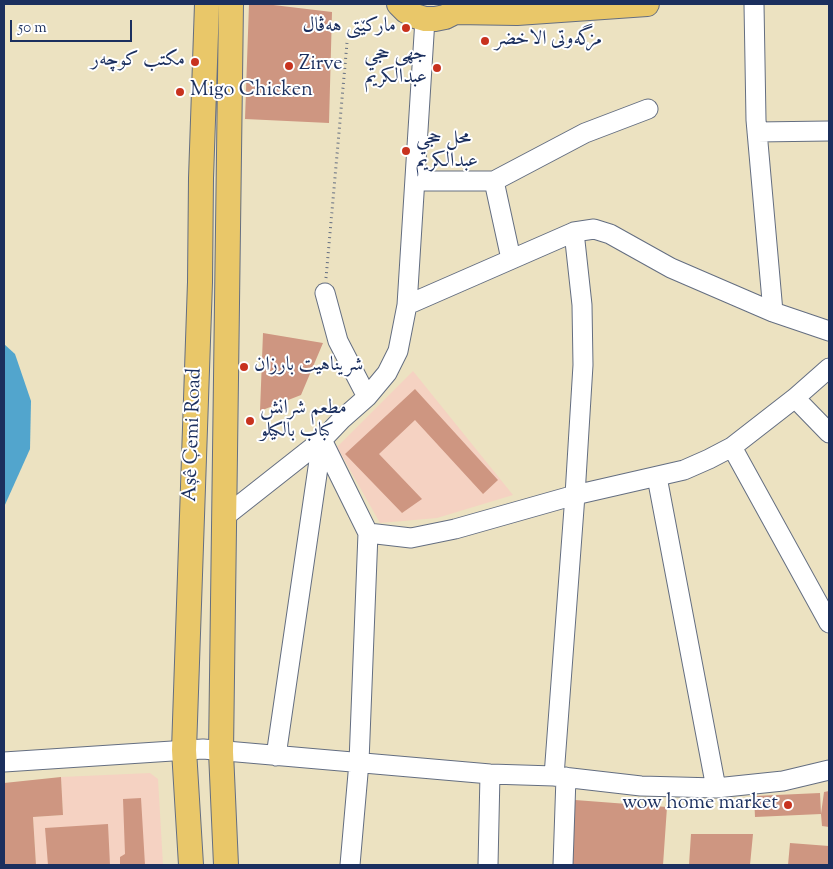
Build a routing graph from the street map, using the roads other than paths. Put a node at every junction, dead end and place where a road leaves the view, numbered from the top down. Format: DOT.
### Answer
graph roads {
  1 [pos="207,4"];
  2 [pos="231,4"];
  3 [pos="399,4"];
  4 [pos="647,4"];
  5 [pos="754,4"];
  6 [pos="459,8"];
  7 [pos="512,9"];
  8 [pos="425,19"];
  9 [pos="648,109"];
  10 [pos="829,131"];
  11 [pos="757,132"];
  12 [pos="415,180"];
  13 [pos="494,181"];
  14 [pos="574,232"];
  15 [pos="511,258"];
  16 [pos="325,294"];
  17 [pos="407,306"];
  18 [pos="773,312"];
  19 [pos="829,331"];
  20 [pos="829,368"];
  21 [pos="367,397"];
  22 [pos="795,398"];
  23 [pos="829,433"];
  24 [pos="322,440"];
  25 [pos="732,447"];
  26 [pos="657,477"];
  27 [pos="575,495"];
  28 [pos="223,518"];
  29 [pos="368,533"];
  30 [pos="829,623"];
  31 [pos="184,750"];
  32 [pos="221,752"];
  33 [pos="276,756"];
  34 [pos="4,762"];
  35 [pos="359,762"];
  36 [pos="829,770"];
  37 [pos="490,774"];
  38 [pos="560,776"];
  39 [pos="716,788"];
  40 [pos="191,865"];
  41 [pos="226,865"];
  42 [pos="350,865"];
  43 [pos="488,865"];
  44 [pos="563,865"];
  1 -- 31 [label="main road, Aşê Çemi Road"];
  2 -- 28 [label="main road, Aşê Çemi Road"];
  3 -- 8 [label="main road"];
  4 -- 7 [label="main road"];
  5 -- 11 [label="street"];
  6 -- 7 [label="main road"];
  6 -- 8 [label="main road"];
  8 -- 12 [label="street"];
  9 -- 13 [label="street"];
  10 -- 11 [label="street"];
  11 -- 18 [label="street"];
  12 -- 13 [label="street"];
  12 -- 17 [label="street"];
  13 -- 15 [label="street"];
  14 -- 15 [label="street"];
  14 -- 18 [label="street"];
  14 -- 27 [label="street"];
  15 -- 17 [label="street"];
  16 -- 21 [label="street"];
  17 -- 21 [label="street"];
  18 -- 19 [label="street"];
  20 -- 22 [label="street"];
  21 -- 24 [label="street"];
  22 -- 23 [label="street"];
  22 -- 25 [label="street"];
  24 -- 28 [label="street"];
  24 -- 29 [label="street"];
  24 -- 33 [label="street"];
  25 -- 26 [label="street"];
  25 -- 30 [label="street"];
  26 -- 27 [label="street"];
  26 -- 39 [label="street"];
  27 -- 29 [label="street"];
  27 -- 38 [label="street"];
  28 -- 32 [label="main road, Aşê Çemi Road"];
  29 -- 35 [label="street"];
  31 -- 32 [label="street"];
  31 -- 34 [label="street"];
  31 -- 40 [label="main road, Aşê Çemi Road"];
  32 -- 33 [label="street"];
  32 -- 41 [label="main road, Aşê Çemi Road"];
  33 -- 35 [label="street"];
  35 -- 37 [label="street"];
  35 -- 42 [label="street"];
  36 -- 39 [label="street"];
  37 -- 38 [label="street"];
  37 -- 43 [label="street"];
  38 -- 39 [label="street"];
  38 -- 44 [label="street"];
}
